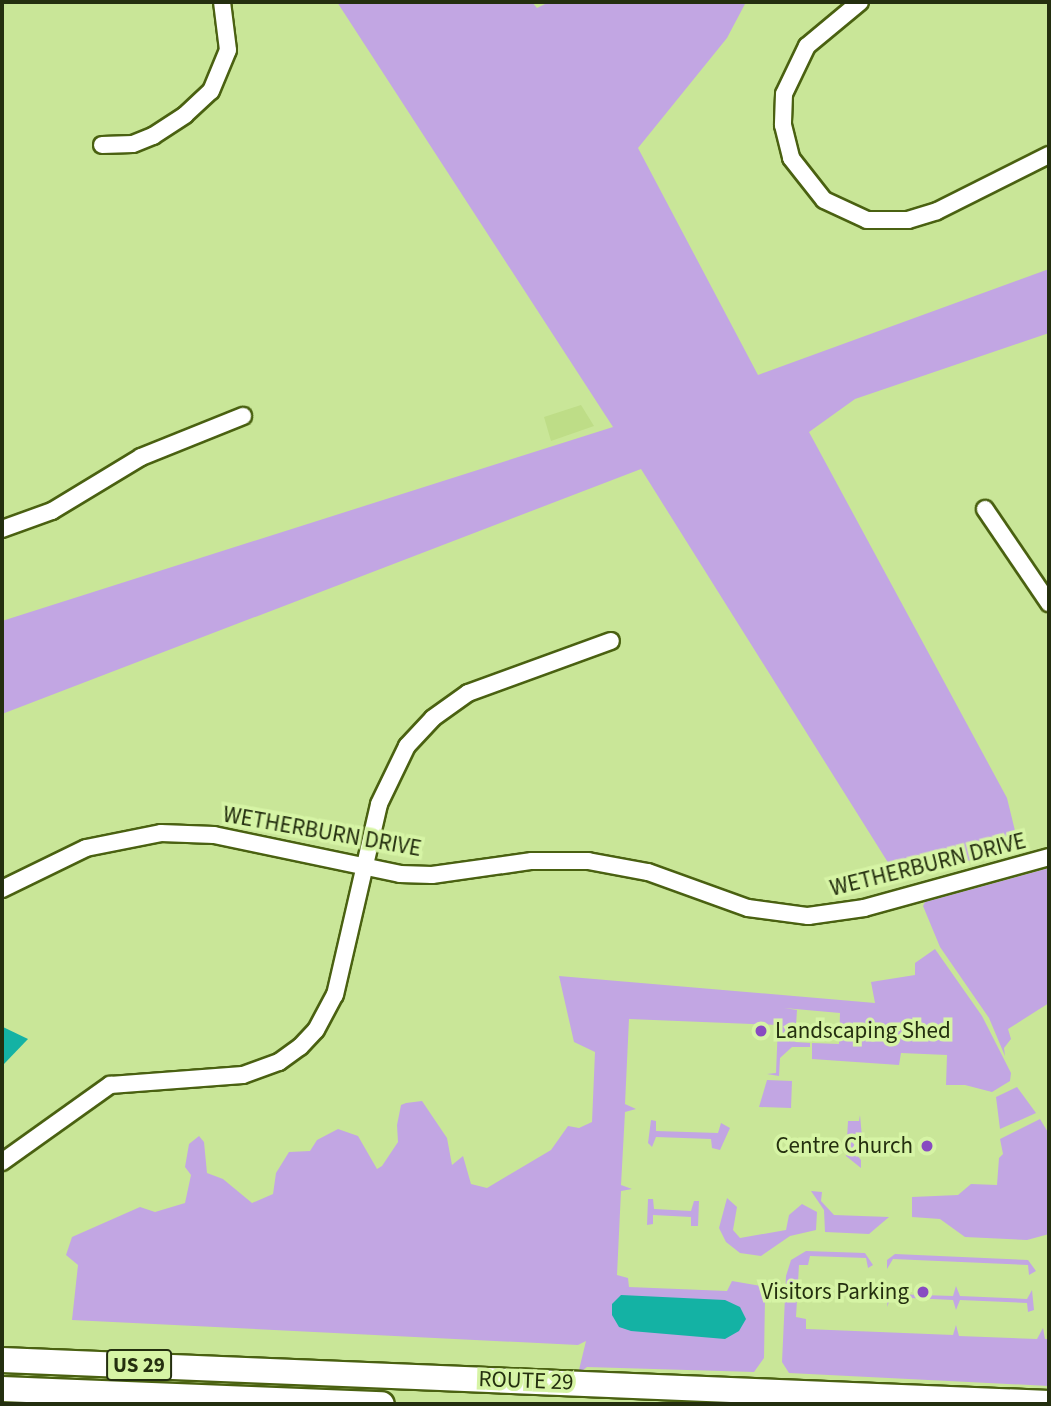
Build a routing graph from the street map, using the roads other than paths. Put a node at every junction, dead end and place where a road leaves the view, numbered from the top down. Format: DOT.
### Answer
graph roads {
  1 [pos="222,2"];
  2 [pos="860,2"];
  3 [pos="102,145"];
  4 [pos="1049,155"];
  5 [pos="243,416"];
  6 [pos="985,509"];
  7 [pos="2,529"];
  8 [pos="1049,603"];
  9 [pos="611,641"];
  10 [pos="1049,858"];
  11 [pos="365,867"];
  12 [pos="2,889"];
  13 [pos="2,1163"];
  14 [pos="2,1360"];
  15 [pos="277,1371"];
  16 [pos="2,1389"];
  17 [pos="276,1402"];
  18 [pos="1049,1403"];
  19 [pos="382,1404"];
  1 -- 3 [label="street"];
  2 -- 4 [label="street"];
  5 -- 7 [label="street"];
  6 -- 8 [label="street"];
  9 -- 11 [label="street"];
  10 -- 11 [label="street, WETHERBURN DRIVE"];
  11 -- 12 [label="street, WETHERBURN DRIVE"];
  11 -- 13 [label="street"];
  14 -- 15 [label="main road, ROUTE 29 / US 29"];
  15 -- 17 [label="street"];
  15 -- 18 [label="main road, ROUTE 29 / US 29"];
  16 -- 17 [label="main road, US 29"];
  17 -- 19 [label="main road, US 29"];
}
